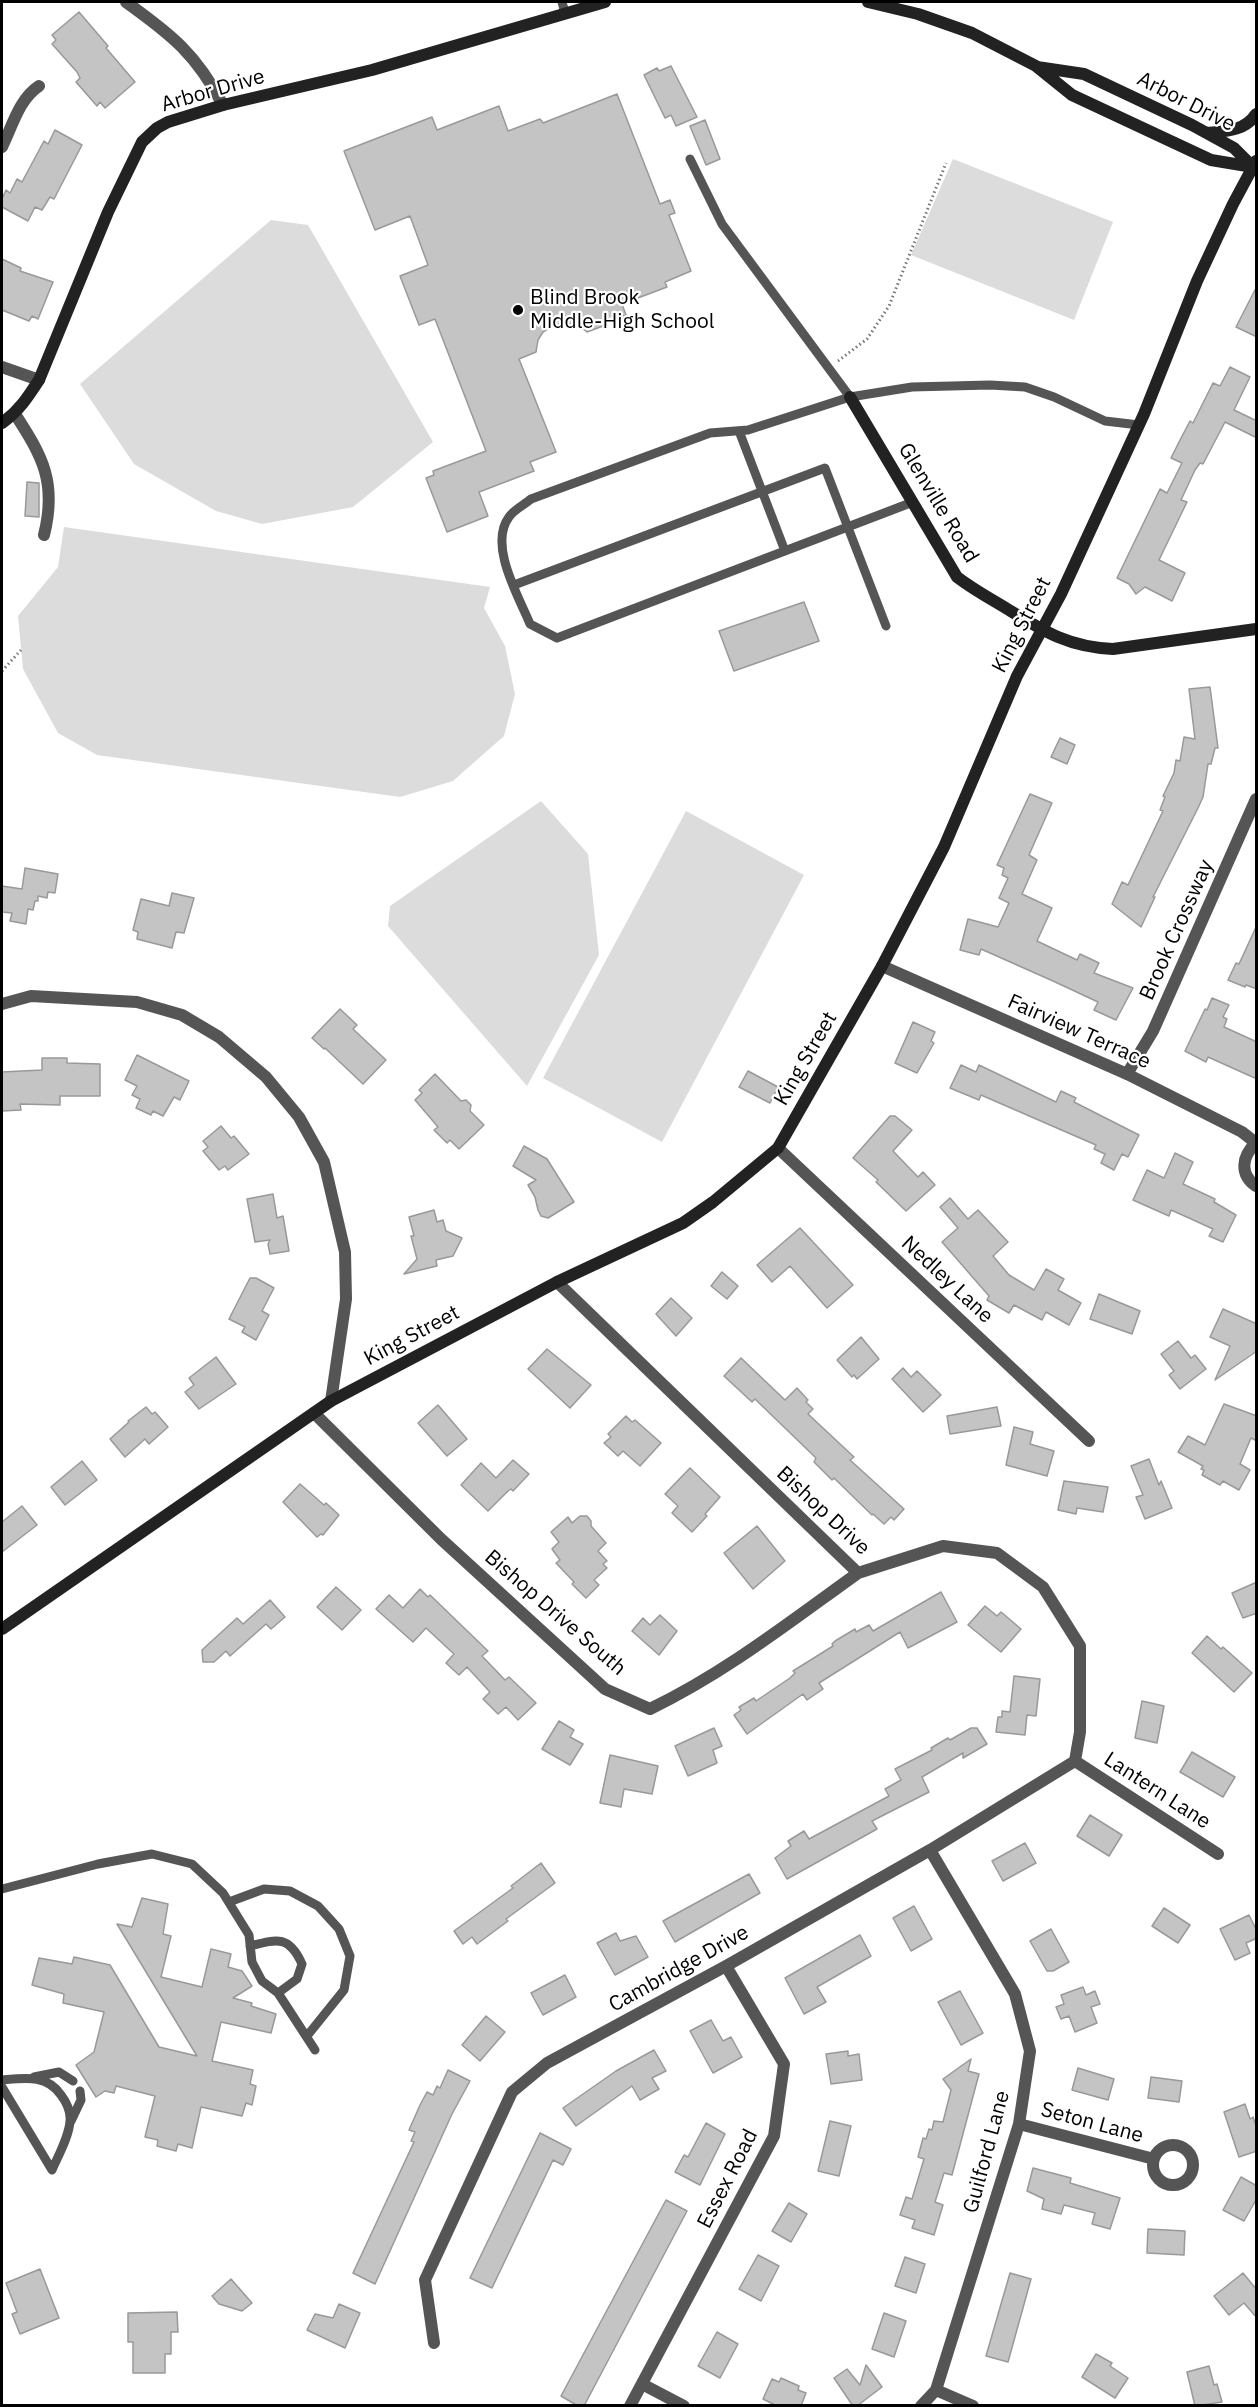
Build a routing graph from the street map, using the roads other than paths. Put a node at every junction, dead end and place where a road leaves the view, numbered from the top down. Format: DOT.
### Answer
graph roads {
  1 [pos="126,2"];
  2 [pos="605,2"];
  3 [pos="868,2"];
  4 [pos="563,7"];
  5 [pos="1036,66"];
  6 [pos="39,86"];
  7 [pos="223,105"];
  8 [pos="1257,114"];
  9 [pos="1206,133"];
  10 [pos="2,147"];
  11 [pos="690,159"];
  12 [pos="1255,164"];
  13 [pos="2,367"];
  14 [pos="39,380"];
  15 [pos="850,397"];
  16 [pos="15,414"];
  17 [pos="2,423"];
  18 [pos="1139,425"];
  19 [pos="739,431"];
  20 [pos="762,491"];
  21 [pos="913,502"];
  22 [pos="848,527"];
  23 [pos="44,535"];
  24 [pos="785,551"];
  25 [pos="514,585"];
  26 [pos="885,627"];
  27 [pos="1256,629"];
  28 [pos="1040,630"];
  29 [pos="1257,636"];
  30 [pos="1257,799"];
  31 [pos="882,966"];
  32 [pos="2,1004"];
  33 [pos="1127,1074"];
  34 [pos="1256,1143"];
  35 [pos="778,1148"];
  36 [pos="1257,1186"];
  37 [pos="557,1282"];
  38 [pos="331,1401"];
  39 [pos="314,1413"];
  40 [pos="1089,1441"];
  41 [pos="858,1573"];
  42 [pos="2,1629"];
  43 [pos="1075,1761"];
  44 [pos="930,1850"];
  45 [pos="1218,1854"];
  46 [pos="2,1889"];
  47 [pos="229,1902"];
  48 [pos="250,1946"];
  49 [pos="726,1966"];
  50 [pos="278,1993"];
  51 [pos="307,2036"];
  52 [pos="315,2050"];
  53 [pos="31,2077"];
  54 [pos="2,2080"];
  55 [pos="73,2081"];
  56 [pos="2,2087"];
  57 [pos="80,2091"];
  58 [pos="70,2123"];
  59 [pos="1019,2124"];
  60 [pos="1154,2159"];
  61 [pos="434,2343"];
  62 [pos="642,2384"];
  63 [pos="936,2390"];
  64 [pos="630,2406"];
  65 [pos="684,2406"];
  66 [pos="921,2406"];
  67 [pos="974,2406"];
  1 -- 7 [label="street"];
  2 -- 4 [label="main road, Arbor Drive"];
  3 -- 5 [label="main road, Arbor Drive"];
  4 -- 7 [label="main road, Arbor Drive"];
  5 -- 9 [label="main road, Arbor Drive"];
  5 -- 12 [label="main road, Arbor Drive"];
  6 -- 10 [label="street"];
  7 -- 14 [label="main road, Arbor Drive"];
  8 -- 9 [label="main road"];
  9 -- 12 [label="main road, Arbor Drive"];
  11 -- 15 [label="lane"];
  12 -- 18 [label="main road, King Street"];
  13 -- 14 [label="street"];
  14 -- 16 [label="main road, Arbor Drive"];
  15 -- 18 [label="lane"];
  15 -- 19 [label="lane"];
  15 -- 21 [label="main road, Glenville Road"];
  16 -- 17 [label="main road, Arbor Drive"];
  16 -- 23 [label="street"];
  18 -- 28 [label="main road, King Street"];
  19 -- 20 [label="lane"];
  19 -- 25 [label="lane"];
  20 -- 22 [label="lane"];
  20 -- 24 [label="lane"];
  20 -- 25 [label="lane"];
  21 -- 22 [label="lane"];
  21 -- 28 [label="main road, Glenville Road"];
  22 -- 24 [label="lane"];
  22 -- 26 [label="lane"];
  24 -- 25 [label="lane"];
  27 -- 28 [label="main road, Glenville Road"];
  27 -- 29 [label="street"];
  28 -- 31 [label="main road, King Street"];
  30 -- 33 [label="street, Brook Crossway"];
  31 -- 33 [label="street, Fairview Terrace"];
  31 -- 35 [label="main road, King Street"];
  32 -- 38 [label="street"];
  33 -- 34 [label="street, Fairview Terrace"];
  34 -- 36 [label="street, Fairview Terrace"];
  35 -- 37 [label="main road, King Street"];
  35 -- 40 [label="street, Nedley Lane"];
  37 -- 38 [label="main road, King Street"];
  37 -- 41 [label="street, Bishop Drive"];
  38 -- 39 [label="main road, King Street"];
  39 -- 41 [label="street, Bishop Drive South"];
  39 -- 42 [label="main road, King Street"];
  41 -- 43 [label="street, Bishop Drive"];
  43 -- 44 [label="street, Cambridge Drive"];
  43 -- 45 [label="street, Lantern Lane"];
  44 -- 49 [label="street, Cambridge Drive"];
  44 -- 59 [label="street, Guilford Lane"];
  46 -- 47 [label="lane"];
  47 -- 48 [label="lane"];
  47 -- 51 [label="lane"];
  48 -- 50 [label="lane"];
  48 -- 50 [label="lane"];
  49 -- 61 [label="street, Cambridge Drive"];
  49 -- 62 [label="street, Essex Road"];
  50 -- 51 [label="lane"];
  51 -- 52 [label="lane"];
  53 -- 54 [label="lane"];
  53 -- 55 [label="lane"];
  53 -- 58 [label="lane"];
  56 -- 58 [label="lane"];
  57 -- 58 [label="lane"];
  59 -- 60 [label="street, Seton Lane"];
  59 -- 63 [label="street, Guilford Lane"];
  62 -- 64 [label="street, Essex Road"];
  62 -- 65 [label="street"];
  63 -- 66 [label="street, Guilford Lane"];
  63 -- 67 [label="street"];
}
